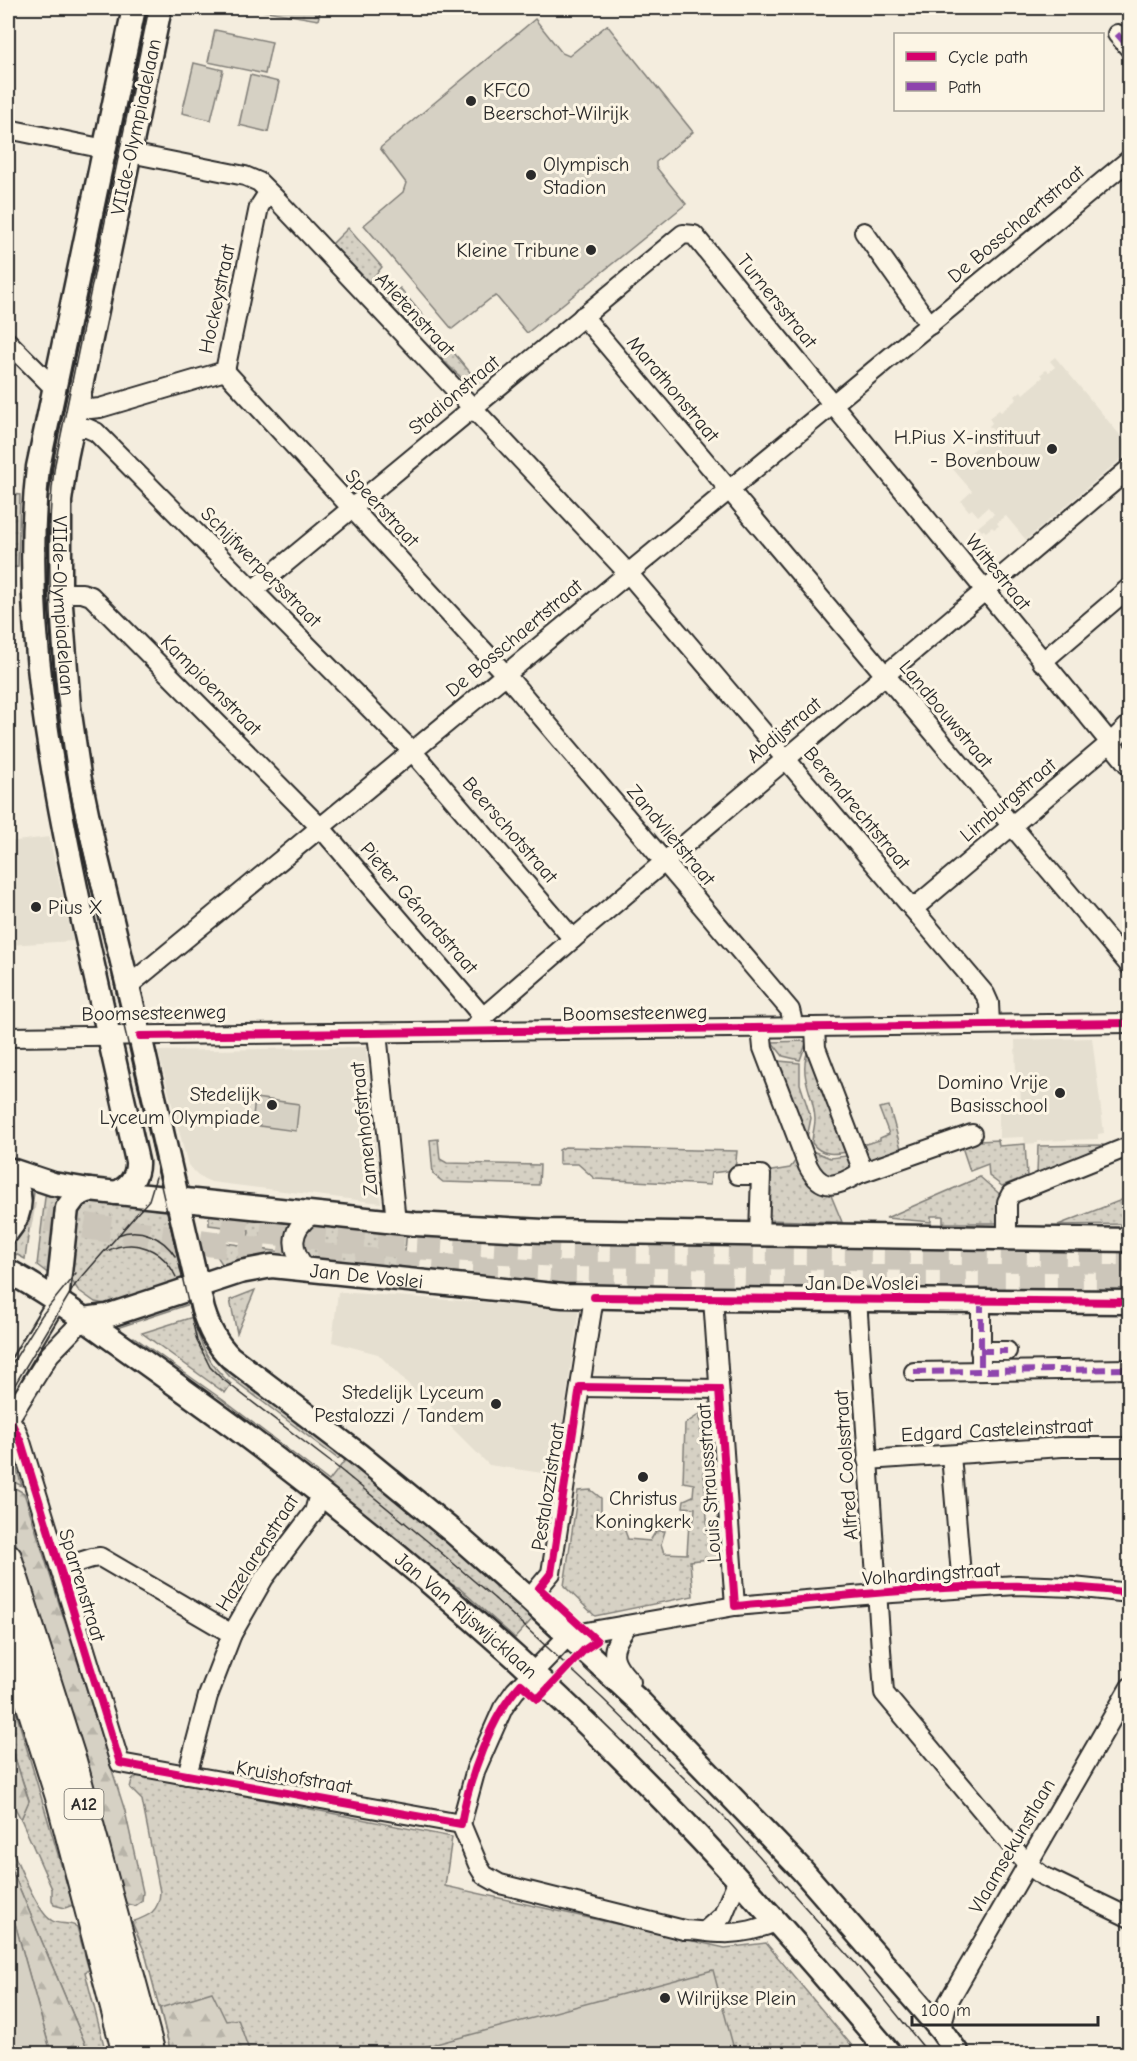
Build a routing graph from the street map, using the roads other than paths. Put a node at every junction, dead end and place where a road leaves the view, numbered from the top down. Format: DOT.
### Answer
graph roads {
  1 [pos="134,8"];
  2 [pos="160,8"];
  3 [pos="1117,34"];
  4 [pos="1130,49"];
  5 [pos="8,129"];
  6 [pos="105,149"];
  7 [pos="130,153"];
  8 [pos="1130,159"];
  9 [pos="268,193"];
  10 [pos="864,232"];
  11 [pos="683,234"];
  12 [pos="583,316"];
  13 [pos="930,324"];
  14 [pos="8,342"];
  15 [pos="225,371"];
  16 [pos="55,389"];
  17 [pos="78,402"];
  18 [pos="833,405"];
  19 [pos="100,408"];
  20 [pos="472,409"];
  21 [pos="72,428"];
  22 [pos="96,432"];
  23 [pos="1130,468"];
  24 [pos="728,491"];
  25 [pos="352,508"];
  26 [pos="628,573"];
  27 [pos="1130,587"];
  28 [pos="253,590"];
  29 [pos="984,591"];
  30 [pos="60,593"];
  31 [pos="1042,662"];
  32 [pos="506,675"];
  33 [pos="884,675"];
  34 [pos="1130,724"];
  35 [pos="1110,743"];
  36 [pos="412,751"];
  37 [pos="786,759"];
  38 [pos="1130,767"];
  39 [pos="1012,826"];
  40 [pos="321,828"];
  41 [pos="664,861"];
  42 [pos="914,909"];
  43 [pos="573,939"];
  44 [pos="1130,966"];
  45 [pos="127,987"];
  46 [pos="483,1017"];
  47 [pos="1130,1023"];
  48 [pos="990,1024"];
  49 [pos="794,1027"];
  50 [pos="815,1027"];
  51 [pos="761,1028"];
  52 [pos="471,1031"];
  53 [pos="377,1032"];
  54 [pos="108,1036"];
  55 [pos="140,1036"];
  56 [pos="8,1037"];
  57 [pos="972,1134"];
  58 [pos="1130,1146"];
  59 [pos="8,1171"];
  60 [pos="738,1174"];
  61 [pos="858,1174"];
  62 [pos="89,1190"];
  63 [pos="116,1193"];
  64 [pos="178,1200"];
  65 [pos="311,1215"];
  66 [pos="396,1222"];
  67 [pos="8,1232"];
  68 [pos="759,1234"];
  69 [pos="1007,1238"];
  70 [pos="1130,1240"];
  71 [pos="307,1270"];
  72 [pos="8,1271"];
  73 [pos="198,1286"];
  74 [pos="594,1297"];
  75 [pos="713,1299"];
  76 [pos="857,1299"];
  77 [pos="981,1300"];
  78 [pos="57,1301"];
  79 [pos="1130,1302"];
  80 [pos="84,1319"];
  81 [pos="980,1351"];
  82 [pos="1007,1351"];
  83 [pos="1130,1369"];
  84 [pos="981,1371"];
  85 [pos="914,1372"];
  86 [pos="8,1383"];
  87 [pos="580,1387"];
  88 [pos="719,1389"];
  89 [pos="8,1420"];
  90 [pos="1130,1447"];
  91 [pos="951,1455"];
  92 [pos="867,1460"];
  93 [pos="320,1491"];
  94 [pos="8,1557"];
  95 [pos="60,1568"];
  96 [pos="962,1587"];
  97 [pos="1130,1593"];
  98 [pos="877,1594"];
  99 [pos="529,1599"];
  100 [pos="735,1606"];
  101 [pos="628,1625"];
  102 [pos="232,1634"];
  103 [pos="568,1635"];
  104 [pos="8,1636"];
  105 [pos="532,1673"];
  106 [pos="1130,1687"];
  107 [pos="641,1703"];
  108 [pos="120,1763"];
  109 [pos="187,1775"];
  110 [pos="461,1824"];
  111 [pos="1027,1864"];
  112 [pos="738,1879"];
  113 [pos="1130,1918"];
  114 [pos="777,1921"];
  115 [pos="706,1930"];
  116 [pos="941,2030"];
  117 [pos="126,2054"];
  118 [pos="152,2054"];
  119 [pos="890,2054"];
  120 [pos="958,2054"];
  1 -- 6 [label="main road, VIIde-Olympiadelaan"];
  2 -- 7 [label="main road, VIIde-Olympiadelaan"];
  3 -- 4 [label="street"];
  5 -- 6 [label="street"];
  6 -- 16 [label="main road, VIIde-Olympiadelaan"];
  7 -- 9 [label="street, Atletenstraat"];
  7 -- 17 [label="main road, VIIde-Olympiadelaan"];
  8 -- 13 [label="street, De Bosschaertstraat"];
  9 -- 15 [label="street, Hockeystraat"];
  9 -- 20 [label="street, Atletenstraat"];
  10 -- 13 [label="street"];
  11 -- 12 [label="street, Stadionstraat"];
  11 -- 18 [label="street, Turnersstraat"];
  12 -- 20 [label="street, Stadionstraat"];
  12 -- 24 [label="street, Marathonstraat"];
  13 -- 18 [label="street, De Bosschaertstraat"];
  14 -- 16 [label="street"];
  15 -- 19 [label="street, Hockeystraat"];
  15 -- 25 [label="street, Speerstraat"];
  16 -- 54 [label="main road, VIIde-Olympiadelaan"];
  17 -- 19 [label="street"];
  17 -- 21 [label="main road, VIIde-Olympiadelaan"];
  18 -- 24 [label="street, De Bosschaertstraat"];
  18 -- 29 [label="street, Wittestraat"];
  19 -- 22 [label="street"];
  20 -- 25 [label="street, Stadionstraat"];
  20 -- 26 [label="street, Atletenstraat"];
  21 -- 22 [label="street"];
  21 -- 30 [label="main road, VIIde-Olympiadelaan"];
  22 -- 28 [label="street, Schijfwerpersstraat"];
  23 -- 29 [label="street, Abdijstraat"];
  24 -- 26 [label="street, De Bosschaertstraat"];
  24 -- 33 [label="street, Landbouwstraat"];
  25 -- 28 [label="street, Stadionstraat"];
  25 -- 32 [label="street, Speerstraat"];
  26 -- 32 [label="street, De Bosschaertstraat"];
  26 -- 37 [label="street, Berendrechtstraat"];
  27 -- 31 [label="street"];
  28 -- 36 [label="street, Schijfwerpersstraat"];
  29 -- 31 [label="street, Wittestraat"];
  29 -- 33 [label="street, Abdijstraat"];
  30 -- 40 [label="street, Kampioenstraat"];
  30 -- 45 [label="main road, VIIde-Olympiadelaan"];
  31 -- 35 [label="street, Wittestraat"];
  32 -- 36 [label="street, De Bosschaertstraat"];
  32 -- 41 [label="street, Zandvlietstraat"];
  33 -- 37 [label="street, Abdijstraat"];
  33 -- 39 [label="street, Landbouwstraat"];
  34 -- 35 [label="street, Limburgstraat"];
  35 -- 38 [label="street, Wittestraat"];
  35 -- 39 [label="street, Limburgstraat"];
  36 -- 40 [label="street, De Bosschaertstraat"];
  36 -- 43 [label="street, Beerschotstraat"];
  37 -- 41 [label="street, Abdijstraat"];
  37 -- 42 [label="street, Berendrechtstraat"];
  39 -- 42 [label="street, Limburgstraat"];
  39 -- 44 [label="street, Landbouwstraat"];
  40 -- 45 [label="street, De Bosschaertstraat"];
  40 -- 46 [label="street, Pieter Génardstraat"];
  41 -- 43 [label="street, Abdijstraat"];
  41 -- 49 [label="street, Zandvlietstraat"];
  42 -- 48 [label="street, Berendrechtstraat"];
  43 -- 46 [label="street, Abdijstraat"];
  45 -- 55 [label="main road, VIIde-Olympiadelaan"];
  46 -- 52 [label="street, Abdijstraat"];
  47 -- 48 [label="street, Boomsesteenweg"];
  48 -- 50 [label="street, Boomsesteenweg"];
  49 -- 50 [label="street, Boomsesteenweg"];
  49 -- 51 [label="street, Boomsesteenweg"];
  50 -- 61 [label="street"];
  51 -- 52 [label="street, Boomsesteenweg"];
  51 -- 61 [label="street"];
  52 -- 53 [label="street, Boomsesteenweg"];
  53 -- 55 [label="street, Boomsesteenweg"];
  53 -- 66 [label="street, Zamenhofstraat"];
  54 -- 55 [label="street, Boomsesteenweg"];
  54 -- 56 [label="street, Boomsesteenweg"];
  54 -- 63 [label="main road, VIIde-Olympiadelaan"];
  55 -- 64 [label="main road, VIIde-Olympiadelaan"];
  57 -- 61 [label="street"];
  58 -- 69 [label="street"];
  59 -- 62 [label="main road"];
  59 -- 67 [label="main road"];
  60 -- 68 [label="street"];
  62 -- 63 [label="main road"];
  62 -- 78 [label="main road"];
  63 -- 64 [label="main road"];
  64 -- 65 [label="main road"];
  64 -- 73 [label="main road"];
  65 -- 66 [label="main road"];
  65 -- 71 [label="street"];
  66 -- 68 [label="main road"];
  68 -- 69 [label="main road"];
  69 -- 70 [label="main road"];
  71 -- 73 [label="main road, Jan De Voslei"];
  71 -- 74 [label="main road, Jan De Voslei"];
  72 -- 78 [label="main road, Jan Van Rijswijcklaan"];
  73 -- 80 [label="main road, Jan De Voslei"];
  73 -- 99 [label="main road"];
  74 -- 75 [label="main road, Jan De Voslei"];
  74 -- 87 [label="street, Pestalozzistraat"];
  75 -- 76 [label="main road, Jan De Voslei"];
  75 -- 88 [label="street, Louis Straussstraat"];
  76 -- 77 [label="main road, Jan De Voslei"];
  76 -- 92 [label="street, Alfred Coolsstraat"];
  77 -- 79 [label="main road, Jan De Voslei"];
  77 -- 81 [label="street"];
  78 -- 80 [label="main road, Jan Van Rijswijcklaan"];
  78 -- 86 [label="street"];
  80 -- 89 [label="street"];
  80 -- 93 [label="main road, Jan Van Rijswijcklaan"];
  81 -- 82 [label="street"];
  81 -- 84 [label="street"];
  83 -- 84 [label="street"];
  84 -- 85 [label="street"];
  87 -- 88 [label="street, Louis Straussstraat"];
  87 -- 99 [label="street, Pestalozzistraat"];
  88 -- 100 [label="street, Louis Straussstraat"];
  89 -- 95 [label="street, Sparrenstraat"];
  90 -- 91 [label="street, Edgard Casteleinstraat"];
  91 -- 92 [label="street, Edgard Casteleinstraat"];
  91 -- 96 [label="street"];
  92 -- 98 [label="street, Alfred Coolsstraat"];
  93 -- 102 [label="street, Hazelarenstraat"];
  93 -- 105 [label="main road, Jan Van Rijswijcklaan"];
  94 -- 118 [label="highway, A12"];
  95 -- 102 [label="street"];
  95 -- 108 [label="street, Sparrenstraat"];
  96 -- 97 [label="street, Volhardingstraat"];
  96 -- 98 [label="street, Volhardingstraat"];
  98 -- 100 [label="street, Volhardingstraat"];
  98 -- 111 [label="street, Alfred Coolsstraat"];
  99 -- 103 [label="main road"];
  100 -- 101 [label="street, Volhardingstraat"];
  101 -- 103 [label="street, Volhardingstraat"];
  101 -- 107 [label="street"];
  102 -- 109 [label="street, Hazelarenstraat"];
  103 -- 105 [label="street"];
  103 -- 107 [label="main road"];
  104 -- 117 [label="highway, A12"];
  105 -- 110 [label="street"];
  105 -- 112 [label="main road, Jan Van Rijswijcklaan"];
  106 -- 111 [label="street, Vlaamsekunstlaan"];
  107 -- 116 [label="main road"];
  108 -- 109 [label="street, Kruishofstraat"];
  109 -- 110 [label="street, Kruishofstraat"];
  110 -- 115 [label="street"];
  111 -- 113 [label="street, Alfred Coolsstraat"];
  111 -- 116 [label="street, Vlaamsekunstlaan"];
  112 -- 114 [label="main road, Jan Van Rijswijcklaan"];
  112 -- 115 [label="street"];
  114 -- 115 [label="street"];
  114 -- 119 [label="main road, Jan Van Rijswijcklaan"];
  116 -- 120 [label="main road"];
}
